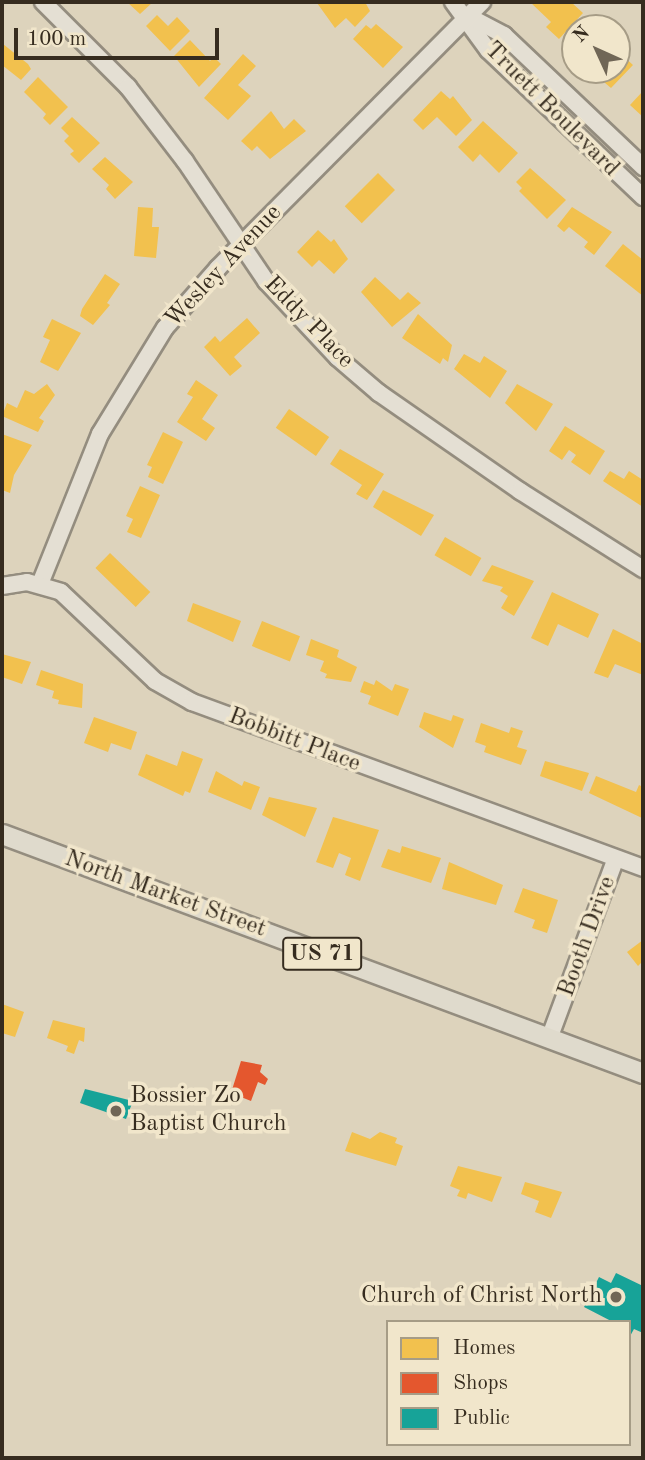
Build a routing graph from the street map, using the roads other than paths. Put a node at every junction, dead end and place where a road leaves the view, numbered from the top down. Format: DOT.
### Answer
graph roads {
  1 [pos="43,2"];
  2 [pos="453,2"];
  3 [pos="482,2"];
  4 [pos="468,16"];
  5 [pos="643,167"];
  6 [pos="643,197"];
  7 [pos="240,246"];
  8 [pos="643,569"];
  9 [pos="40,584"];
  10 [pos="2,586"];
  11 [pos="2,834"];
  12 [pos="615,861"];
  13 [pos="643,868"];
  14 [pos="550,1039"];
  15 [pos="643,1073"];
  1 -- 7 [label="street, Eddy Place"];
  2 -- 4 [label="street, Truett Boulevard"];
  3 -- 4 [label="street, Wesley Avenue"];
  4 -- 5 [label="street, Truett Boulevard"];
  4 -- 6 [label="street, Truett Boulevard"];
  4 -- 7 [label="street, Wesley Avenue"];
  7 -- 8 [label="street, Eddy Place"];
  7 -- 9 [label="street, Wesley Avenue"];
  9 -- 10 [label="street"];
  9 -- 12 [label="street, Bobbitt Place"];
  11 -- 14 [label="main road, North Market Street / US 71"];
  12 -- 13 [label="street, Booth Drive"];
  12 -- 14 [label="street, Booth Drive"];
  14 -- 15 [label="main road, North Market Street / US 71"];
}
